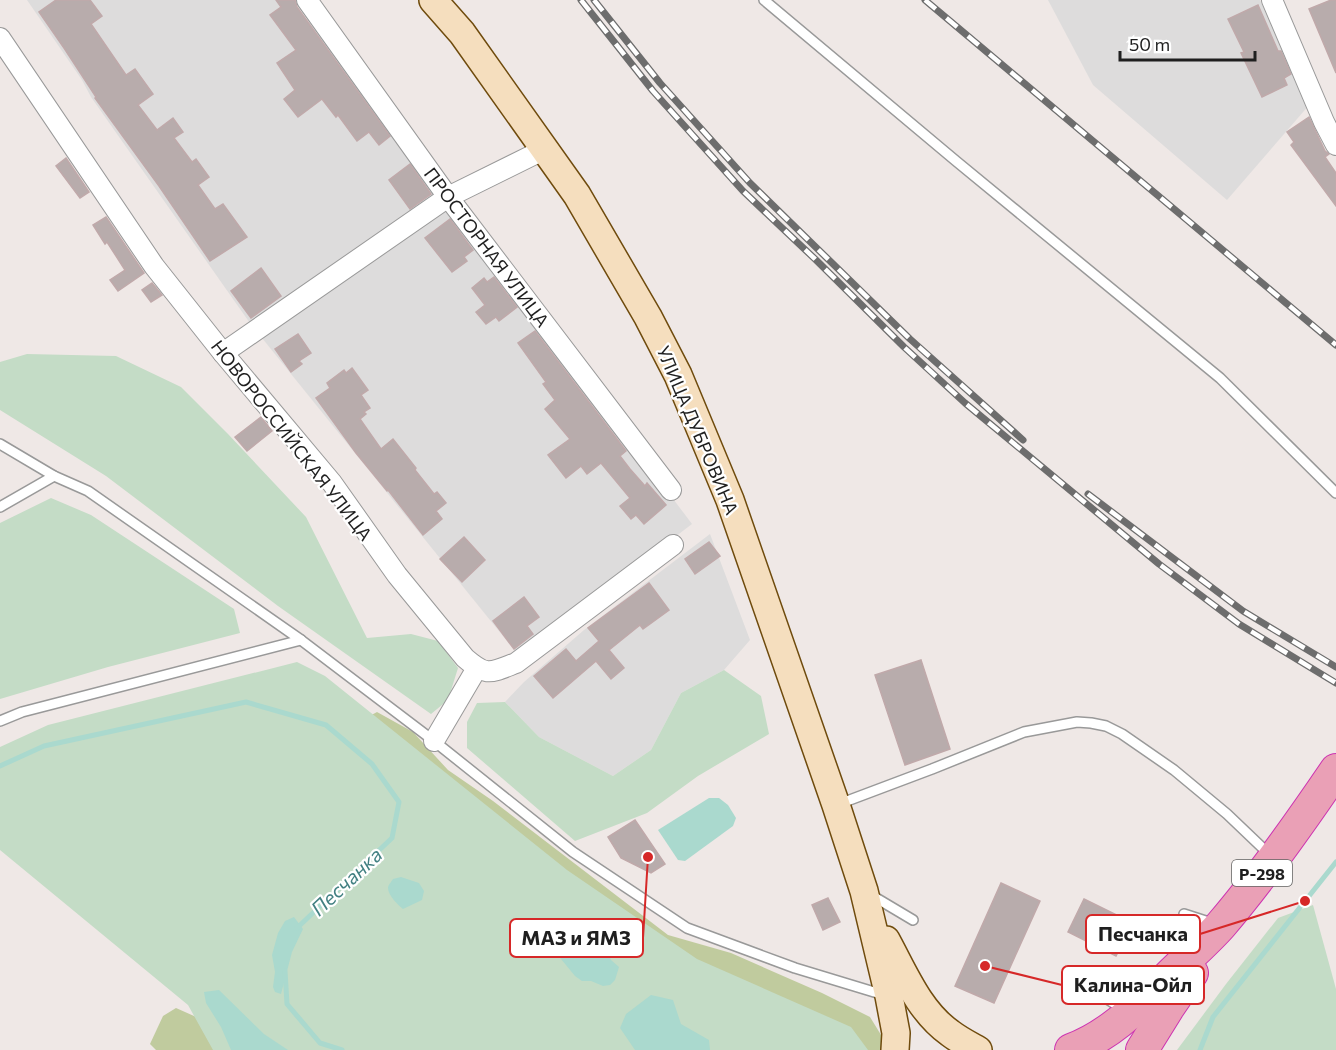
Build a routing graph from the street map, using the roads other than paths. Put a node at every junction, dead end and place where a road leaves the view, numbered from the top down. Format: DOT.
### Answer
graph roads {
  1 [pos="307,0"];
  2 [pos="433,0"];
  3 [pos="764,0"];
  4 [pos="1272,0"];
  5 [pos="0,38"];
  6 [pos="1336,145"];
  7 [pos="545,149"];
  8 [pos="448,197"];
  9 [pos="223,353"];
  10 [pos="0,444"];
  11 [pos="54,476"];
  12 [pos="671,490"];
  13 [pos="1336,493"];
  14 [pos="0,507"];
  15 [pos="674,545"];
  16 [pos="302,640"];
  17 [pos="477,668"];
  18 [pos="0,721"];
  19 [pos="434,741"];
  20 [pos="1336,770"];
  21 [pos="836,805"];
  22 [pos="1273,858"];
  23 [pos="866,899"];
  24 [pos="1184,914"];
  25 [pos="913,920"];
  26 [pos="1220,926"];
  27 [pos="890,996"];
  28 [pos="1104,997"];
  29 [pos="1131,1014"];
  30 [pos="895,1050"];
  31 [pos="978,1050"];
  32 [pos="1071,1050"];
  33 [pos="1142,1050"];
  1 -- 8 [label="street, ПРОСТОРНАЯ УЛИЦА"];
  2 -- 7 [label="main road, УЛИЦА ДУБРОВИНА"];
  3 -- 13 [label="lane"];
  4 -- 6 [label="street"];
  5 -- 9 [label="street, НОВОРОССИЙСКАЯ УЛИЦА"];
  7 -- 8 [label="street"];
  7 -- 21 [label="main road, УЛИЦА ДУБРОВИНА"];
  8 -- 9 [label="street"];
  8 -- 12 [label="street, ПРОСТОРНАЯ УЛИЦА"];
  9 -- 17 [label="street, НОВОРОССИЙСКАЯ УЛИЦА"];
  10 -- 11 [label="lane"];
  11 -- 14 [label="lane"];
  11 -- 16 [label="lane"];
  15 -- 17 [label="street"];
  16 -- 18 [label="lane"];
  16 -- 19 [label="lane"];
  17 -- 19 [label="street"];
  19 -- 27 [label="lane"];
  20 -- 22 [label="highway, Р-298"];
  21 -- 22 [label="lane"];
  21 -- 23 [label="main road, УЛИЦА ДУБРОВИНА"];
  22 -- 26 [label="highway, Р-298"];
  23 -- 25 [label="lane"];
  23 -- 27 [label="main road"];
  23 -- 31 [label="main road"];
  24 -- 26 [label="lane"];
  26 -- 29 [label="highway, Р-298"];
  26 -- 33 [label="highway, Р-298"];
  27 -- 30 [label="main road"];
  28 -- 29 [label="lane"];
  29 -- 32 [label="highway, Р-298"];
}
